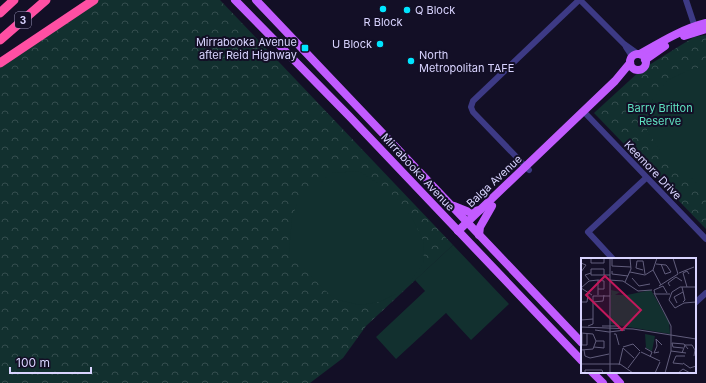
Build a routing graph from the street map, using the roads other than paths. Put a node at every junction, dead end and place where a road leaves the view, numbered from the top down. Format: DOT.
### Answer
graph roads {
  1 [pos="14,0"];
  2 [pos="46,0"];
  3 [pos="94,0"];
  4 [pos="236,0"];
  5 [pos="256,0"];
  6 [pos="579,0"];
  7 [pos="686,0"];
  8 [pos="0,13"];
  9 [pos="706,23"];
  10 [pos="696,28"];
  11 [pos="706,29"];
  12 [pos="0,40"];
  13 [pos="637,59"];
  14 [pos="0,63"];
  15 [pos="586,114"];
  16 [pos="393,145"];
  17 [pos="384,153"];
  18 [pos="527,168"];
  19 [pos="646,178"];
  20 [pos="448,202"];
  21 [pos="492,206"];
  22 [pos="480,210"];
  23 [pos="468,224"];
  24 [pos="458,231"];
  25 [pos="479,236"];
  26 [pos="706,240"];
  27 [pos="612,258"];
  28 [pos="509,266"];
  29 [pos="706,293"];
  30 [pos="523,299"];
  31 [pos="696,302"];
  32 [pos="581,342"];
  33 [pos="581,360"];
  34 [pos="593,373"];
  35 [pos="611,373"];
  36 [pos="618,382"];
  37 [pos="603,383"];
  1 -- 8 [label="highway, 3"];
  2 -- 12 [label="highway, 3"];
  3 -- 14 [label="highway"];
  4 -- 17 [label="main road, Mirrabooka Avenue"];
  5 -- 16 [label="main road, Mirrabooka Avenue"];
  6 -- 13 [label="street"];
  6 -- 18 [label="street"];
  7 -- 10 [label="street"];
  9 -- 10 [label="main road, Balga Avenue"];
  10 -- 11 [label="main road, Balga Avenue"];
  10 -- 13 [label="main road, Balga Avenue"];
  13 -- 15 [label="main road, Balga Avenue"];
  13 -- 18 [label="main road, Balga Avenue"];
  15 -- 18 [label="main road, Balga Avenue"];
  15 -- 19 [label="street, Keemore Drive"];
  16 -- 17 [label="main road"];
  16 -- 20 [label="main road, Mirrabooka Avenue"];
  17 -- 24 [label="main road, Mirrabooka Avenue"];
  18 -- 21 [label="main road, Balga Avenue"];
  18 -- 22 [label="main road, Balga Avenue"];
  19 -- 26 [label="street, Keemore Drive"];
  19 -- 27 [label="street"];
  20 -- 22 [label="main road"];
  20 -- 23 [label="main road, Mirrabooka Avenue"];
  21 -- 23 [label="main road, Balga Avenue"];
  21 -- 25 [label="main road"];
  22 -- 23 [label="main road, Balga Avenue"];
  23 -- 24 [label="main road, Balga Avenue"];
  23 -- 25 [label="main road, Mirrabooka Avenue"];
  24 -- 30 [label="main road, Mirrabooka Avenue"];
  25 -- 28 [label="main road, Mirrabooka Avenue"];
  28 -- 30 [label="main road"];
  28 -- 32 [label="main road, Mirrabooka Avenue"];
  29 -- 31 [label="street"];
  30 -- 33 [label="main road, Mirrabooka Avenue"];
  34 -- 37 [label="main road"];
  35 -- 36 [label="main road"];
}
